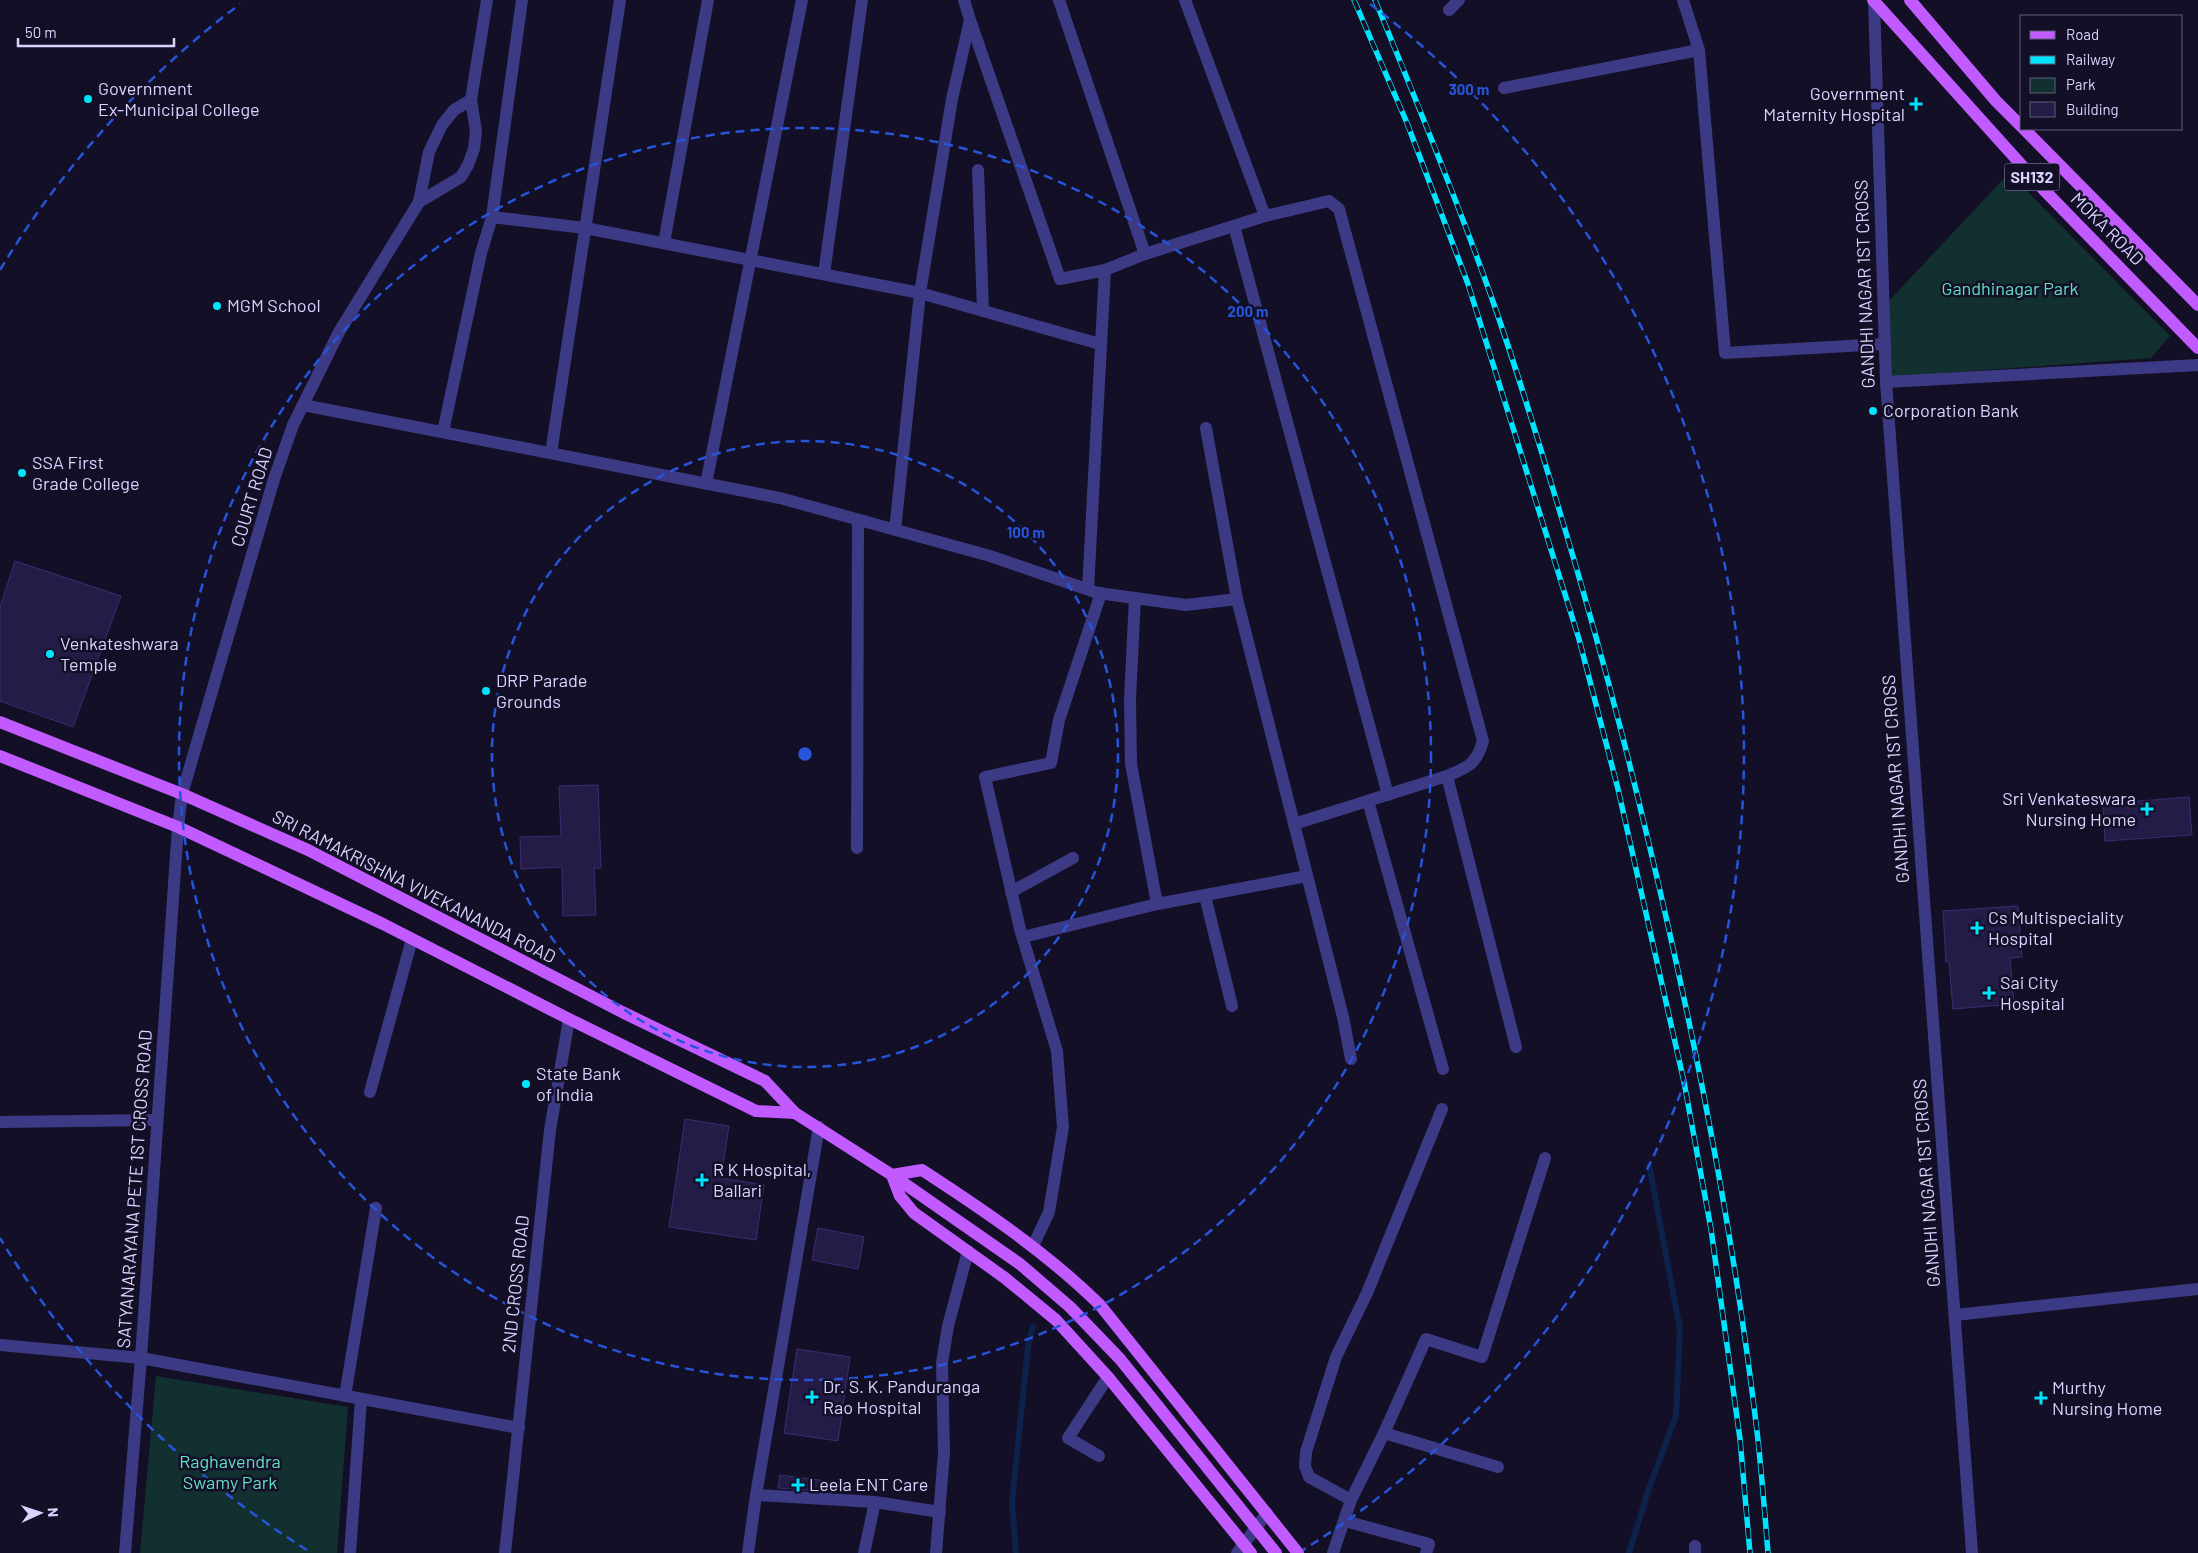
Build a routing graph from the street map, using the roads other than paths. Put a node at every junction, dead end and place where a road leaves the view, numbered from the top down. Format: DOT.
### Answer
graph roads {
  1 [pos="487,0"];
  2 [pos="522,0"];
  3 [pos="620,0"];
  4 [pos="708,0"];
  5 [pos="802,0"];
  6 [pos="862,0"];
  7 [pos="964,0"];
  8 [pos="1059,0"];
  9 [pos="1185,0"];
  10 [pos="1460,0"];
  11 [pos="1683,0"];
  12 [pos="1874,0"];
  13 [pos="1910,0"];
  14 [pos="1448,10"];
  15 [pos="970,20"];
  16 [pos="1699,50"];
  17 [pos="1504,88"];
  18 [pos="471,100"];
  19 [pos="2020,125"];
  20 [pos="2025,130"];
  21 [pos="978,170"];
  22 [pos="419,202"];
  23 [pos="1265,216"];
  24 [pos="492,217"];
  25 [pos="1234,226"];
  26 [pos="585,228"];
  27 [pos="664,243"];
  28 [pos="1145,254"];
  29 [pos="750,262"];
  30 [pos="1105,270"];
  31 [pos="824,274"];
  32 [pos="920,293"];
  33 [pos="2198,305"];
  34 [pos="983,311"];
  35 [pos="1100,344"];
  36 [pos="1883,344"];
  37 [pos="2198,348"];
  38 [pos="2198,366"];
  39 [pos="1886,382"];
  40 [pos="303,405"];
  41 [pos="1206,428"];
  42 [pos="443,432"];
  43 [pos="551,453"];
  44 [pos="706,484"];
  45 [pos="858,520"];
  46 [pos="895,530"];
  47 [pos="1088,589"];
  48 [pos="1102,593"];
  49 [pos="1135,598"];
  50 [pos="1237,599"];
  51 [pos="0,722"];
  52 [pos="0,756"];
  53 [pos="1447,776"];
  54 [pos="182,794"];
  55 [pos="1388,795"];
  56 [pos="1368,801"];
  57 [pos="1294,824"];
  58 [pos="178,827"];
  59 [pos="857,848"];
  60 [pos="1073,858"];
  61 [pos="1307,876"];
  62 [pos="1011,892"];
  63 [pos="1205,896"];
  64 [pos="1157,904"];
  65 [pos="1023,937"];
  66 [pos="412,939"];
  67 [pos="1232,1006"];
  68 [pos="569,1019"];
  69 [pos="1516,1047"];
  70 [pos="1351,1059"];
  71 [pos="1443,1069"];
  72 [pos="370,1092"];
  73 [pos="1442,1109"];
  74 [pos="796,1113"];
  75 [pos="157,1120"];
  76 [pos="0,1122"];
  77 [pos="819,1127"];
  78 [pos="1545,1158"];
  79 [pos="892,1175"];
  80 [pos="376,1208"];
  81 [pos="1033,1246"];
  82 [pos="968,1252"];
  83 [pos="2198,1289"];
  84 [pos="1955,1315"];
  85 [pos="0,1345"];
  86 [pos="141,1358"];
  87 [pos="1108,1377"];
  88 [pos="344,1396"];
  89 [pos="361,1399"];
  90 [pos="519,1428"];
  91 [pos="1384,1433"];
  92 [pos="1099,1456"];
  93 [pos="1498,1467"];
  94 [pos="756,1495"];
  95 [pos="1351,1500"];
  96 [pos="875,1502"];
  97 [pos="940,1512"];
  98 [pos="1266,1513"];
  99 [pos="1345,1521"];
  100 [pos="1244,1550"];
  101 [pos="125,1553"];
  102 [pos="350,1553"];
  103 [pos="505,1553"];
  104 [pos="748,1553"];
  105 [pos="864,1553"];
  106 [pos="936,1553"];
  107 [pos="1276,1553"];
  108 [pos="1298,1553"];
  109 [pos="1333,1553"];
  110 [pos="1426,1553"];
  111 [pos="1972,1553"];
  1 -- 18 [label="street, COURT ROAD"];
  2 -- 24 [label="street"];
  3 -- 26 [label="street"];
  4 -- 27 [label="street"];
  5 -- 29 [label="street"];
  6 -- 31 [label="street"];
  7 -- 15 [label="street"];
  8 -- 28 [label="street"];
  9 -- 23 [label="street"];
  10 -- 14 [label="street"];
  11 -- 16 [label="street"];
  12 -- 36 [label="street, GANDHI NAGAR 1ST CROSS"];
  12 -- 37 [label="main road, MOKA ROAD / SH132"];
  13 -- 19 [label="main road, MOKA ROAD / SH132"];
  15 -- 30 [label="street"];
  15 -- 32 [label="street"];
  16 -- 17 [label="street"];
  16 -- 36 [label="street"];
  18 -- 22 [label="street, COURT ROAD"];
  18 -- 22 [label="street, COURT ROAD"];
  20 -- 33 [label="main road, MOKA ROAD / SH132"];
  21 -- 34 [label="street"];
  22 -- 40 [label="street, COURT ROAD"];
  23 -- 25 [label="street"];
  23 -- 53 [label="street"];
  24 -- 26 [label="street"];
  24 -- 42 [label="street"];
  25 -- 28 [label="street"];
  25 -- 55 [label="street"];
  26 -- 27 [label="street"];
  26 -- 43 [label="street"];
  27 -- 29 [label="street"];
  28 -- 30 [label="street"];
  29 -- 31 [label="street"];
  29 -- 44 [label="street"];
  30 -- 35 [label="street"];
  31 -- 32 [label="street"];
  32 -- 34 [label="street"];
  32 -- 46 [label="street"];
  34 -- 35 [label="street"];
  35 -- 47 [label="street"];
  36 -- 39 [label="street, GANDHI NAGAR 1ST CROSS"];
  38 -- 39 [label="street"];
  39 -- 84 [label="street, GANDHI NAGAR 1ST CROSS"];
  40 -- 42 [label="street"];
  40 -- 54 [label="street, COURT ROAD"];
  41 -- 50 [label="street"];
  42 -- 43 [label="street"];
  43 -- 44 [label="street"];
  44 -- 45 [label="street"];
  45 -- 46 [label="street"];
  45 -- 59 [label="street"];
  46 -- 47 [label="street"];
  47 -- 48 [label="street"];
  48 -- 49 [label="street"];
  48 -- 62 [label="street"];
  49 -- 50 [label="street"];
  49 -- 64 [label="street"];
  50 -- 57 [label="street"];
  51 -- 54 [label="main road, SRI RAMAKRISHNA VIVEKANANDA ROAD"];
  52 -- 58 [label="main road, SRI RAMAKRISHNA VIVEKANANDA ROAD"];
  53 -- 55 [label="street"];
  53 -- 69 [label="street"];
  54 -- 58 [label="street, COURT ROAD"];
  54 -- 74 [label="main road, SRI RAMAKRISHNA VIVEKANANDA ROAD"];
  55 -- 56 [label="street"];
  56 -- 57 [label="street"];
  56 -- 71 [label="street"];
  57 -- 61 [label="street"];
  58 -- 66 [label="main road, SRI RAMAKRISHNA VIVEKANANDA ROAD"];
  58 -- 75 [label="street, SATYANARAYANA PETE 1ST CROSS ROAD"];
  60 -- 62 [label="street"];
  61 -- 63 [label="street"];
  61 -- 70 [label="street"];
  62 -- 65 [label="street"];
  63 -- 64 [label="street"];
  63 -- 67 [label="street"];
  64 -- 65 [label="street"];
  65 -- 81 [label="street"];
  66 -- 68 [label="main road, SRI RAMAKRISHNA VIVEKANANDA ROAD"];
  66 -- 72 [label="street"];
  68 -- 74 [label="main road, SRI RAMAKRISHNA VIVEKANANDA ROAD"];
  68 -- 90 [label="street, 2ND CROSS ROAD"];
  73 -- 95 [label="street"];
  74 -- 77 [label="main road, SRI RAMAKRISHNA VIVEKANANDA ROAD"];
  75 -- 76 [label="street"];
  75 -- 86 [label="street, SATYANARAYANA PETE 1ST CROSS ROAD"];
  77 -- 79 [label="main road, SRI RAMAKRISHNA VIVEKANANDA ROAD"];
  77 -- 94 [label="street"];
  78 -- 91 [label="street"];
  79 -- 81 [label="main road"];
  79 -- 82 [label="main road"];
  79 -- 107 [label="main road, SRI RAMAKRISHNA VIVEKANANDA ROAD, bridge"];
  80 -- 88 [label="street"];
  81 -- 98 [label="main road"];
  82 -- 87 [label="main road"];
  82 -- 97 [label="street"];
  83 -- 84 [label="street"];
  84 -- 111 [label="street, GANDHI NAGAR 1ST CROSS"];
  85 -- 86 [label="street"];
  86 -- 88 [label="street"];
  86 -- 101 [label="street, SATYANARAYANA PETE 1ST CROSS ROAD"];
  87 -- 92 [label="street"];
  87 -- 100 [label="main road"];
  88 -- 89 [label="street"];
  89 -- 90 [label="street"];
  89 -- 102 [label="street"];
  90 -- 103 [label="street, 2ND CROSS ROAD"];
  91 -- 93 [label="street"];
  91 -- 95 [label="street"];
  94 -- 96 [label="street"];
  94 -- 104 [label="street"];
  95 -- 99 [label="street"];
  96 -- 97 [label="street"];
  96 -- 105 [label="street"];
  97 -- 106 [label="street"];
  98 -- 100 [label="street"];
  98 -- 108 [label="main road"];
  99 -- 109 [label="street"];
  99 -- 110 [label="street"];
}
